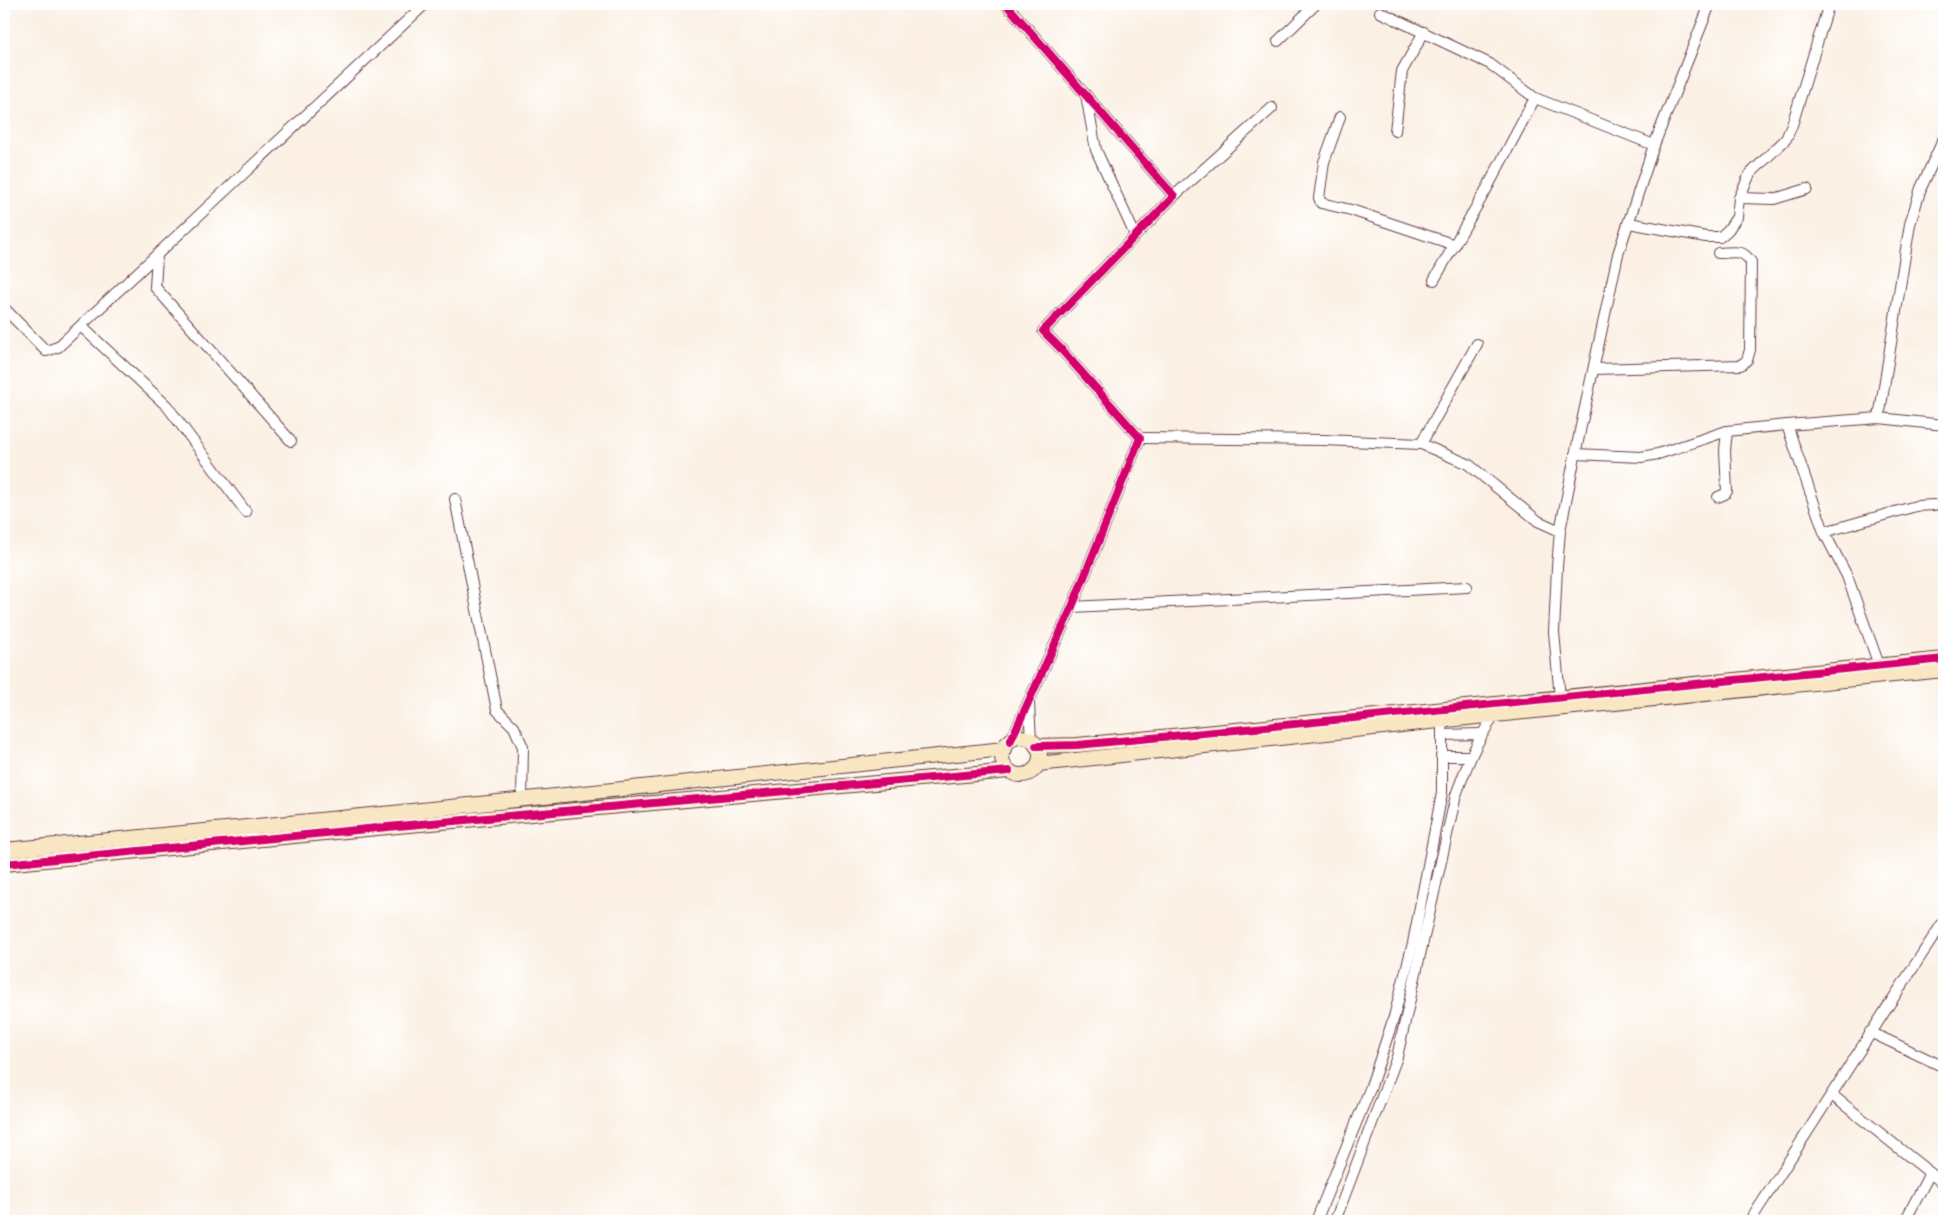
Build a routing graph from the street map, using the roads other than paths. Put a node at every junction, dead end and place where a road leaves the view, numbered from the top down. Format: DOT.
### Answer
graph roads {
  1 [pos="425,4"];
  2 [pos="1006,4"];
  3 [pos="1316,4"];
  4 [pos="1710,4"];
  5 [pos="1829,4"];
  6 [pos="1380,12"];
  7 [pos="1424,32"];
  8 [pos="1278,41"];
  9 [pos="1086,94"];
  10 [pos="1535,98"];
  11 [pos="1272,108"];
  12 [pos="1340,117"];
  13 [pos="1395,131"];
  14 [pos="1944,138"];
  15 [pos="1654,145"];
  16 [pos="1807,189"];
  17 [pos="1174,196"];
  18 [pos="1739,198"];
  19 [pos="1628,224"];
  20 [pos="1135,236"];
  21 [pos="1455,244"];
  22 [pos="1718,253"];
  23 [pos="157,256"];
  24 [pos="1434,280"];
  25 [pos="4,308"];
  26 [pos="82,327"];
  27 [pos="1477,344"];
  28 [pos="1594,369"];
  29 [pos="1879,418"];
  30 [pos="1787,425"];
  31 [pos="1944,425"];
  32 [pos="1727,431"];
  33 [pos="1140,438"];
  34 [pos="292,441"];
  35 [pos="1421,444"];
  36 [pos="1575,454"];
  37 [pos="1718,497"];
  38 [pos="455,499"];
  39 [pos="1934,505"];
  40 [pos="246,512"];
  41 [pos="1560,531"];
  42 [pos="1824,532"];
  43 [pos="1467,587"];
  44 [pos="1072,607"];
  45 [pos="1944,659"];
  46 [pos="1880,665"];
  47 [pos="1944,670"];
  48 [pos="1560,698"];
  49 [pos="1029,703"];
  50 [pos="1495,716"];
  51 [pos="1442,728"];
  52 [pos="1481,734"];
  53 [pos="1034,743"];
  54 [pos="1007,745"];
  55 [pos="1442,756"];
  56 [pos="1470,756"];
  57 [pos="1038,764"];
  58 [pos="1009,771"];
  59 [pos="522,798"];
  60 [pos="4,850"];
  61 [pos="4,864"];
  62 [pos="1944,921"];
  63 [pos="1870,1032"];
  64 [pos="1944,1067"];
  65 [pos="1832,1095"];
  66 [pos="1930,1173"];
  67 [pos="1944,1184"];
  68 [pos="1316,1221"];
  69 [pos="1335,1221"];
  70 [pos="1750,1221"];
  71 [pos="1905,1221"];
  1 -- 23 [label="street"];
  2 -- 9 [label="street"];
  3 -- 8 [label="street"];
  4 -- 15 [label="street"];
  5 -- 18 [label="street"];
  6 -- 7 [label="street"];
  7 -- 10 [label="street"];
  7 -- 13 [label="street"];
  9 -- 17 [label="street"];
  9 -- 20 [label="street"];
  10 -- 15 [label="street"];
  10 -- 21 [label="street"];
  11 -- 17 [label="street"];
  12 -- 21 [label="street"];
  14 -- 29 [label="street"];
  15 -- 19 [label="street"];
  16 -- 18 [label="street"];
  17 -- 20 [label="street"];
  18 -- 19 [label="street"];
  19 -- 28 [label="street"];
  20 -- 33 [label="street"];
  21 -- 24 [label="street"];
  22 -- 28 [label="street"];
  23 -- 26 [label="street"];
  23 -- 34 [label="street"];
  25 -- 26 [label="street"];
  26 -- 40 [label="street"];
  27 -- 35 [label="street"];
  28 -- 36 [label="street"];
  29 -- 30 [label="street"];
  29 -- 31 [label="street"];
  30 -- 32 [label="street"];
  30 -- 42 [label="street"];
  32 -- 36 [label="street"];
  32 -- 37 [label="street"];
  33 -- 35 [label="street"];
  33 -- 44 [label="street"];
  35 -- 41 [label="street"];
  36 -- 41 [label="street"];
  38 -- 59 [label="street"];
  39 -- 42 [label="street"];
  41 -- 48 [label="street"];
  42 -- 46 [label="street"];
  43 -- 44 [label="street"];
  44 -- 49 [label="street"];
  45 -- 46 [label="street"];
  46 -- 48 [label="street"];
  47 -- 50 [label="street"];
  48 -- 53 [label="street"];
  49 -- 53 [label="street"];
  49 -- 54 [label="street"];
  50 -- 51 [label="street"];
  50 -- 52 [label="street"];
  51 -- 52 [label="street"];
  51 -- 55 [label="street"];
  51 -- 57 [label="street"];
  52 -- 56 [label="street"];
  53 -- 54 [label="street"];
  53 -- 57 [label="street"];
  54 -- 58 [label="street"];
  54 -- 59 [label="street"];
  55 -- 56 [label="street"];
  55 -- 68 [label="street"];
  56 -- 69 [label="street"];
  57 -- 58 [label="street"];
  58 -- 61 [label="street"];
  59 -- 60 [label="street"];
  62 -- 63 [label="street"];
  63 -- 64 [label="street"];
  63 -- 65 [label="street"];
  65 -- 66 [label="street"];
  65 -- 70 [label="street"];
  66 -- 67 [label="street"];
  66 -- 71 [label="street"];
}
